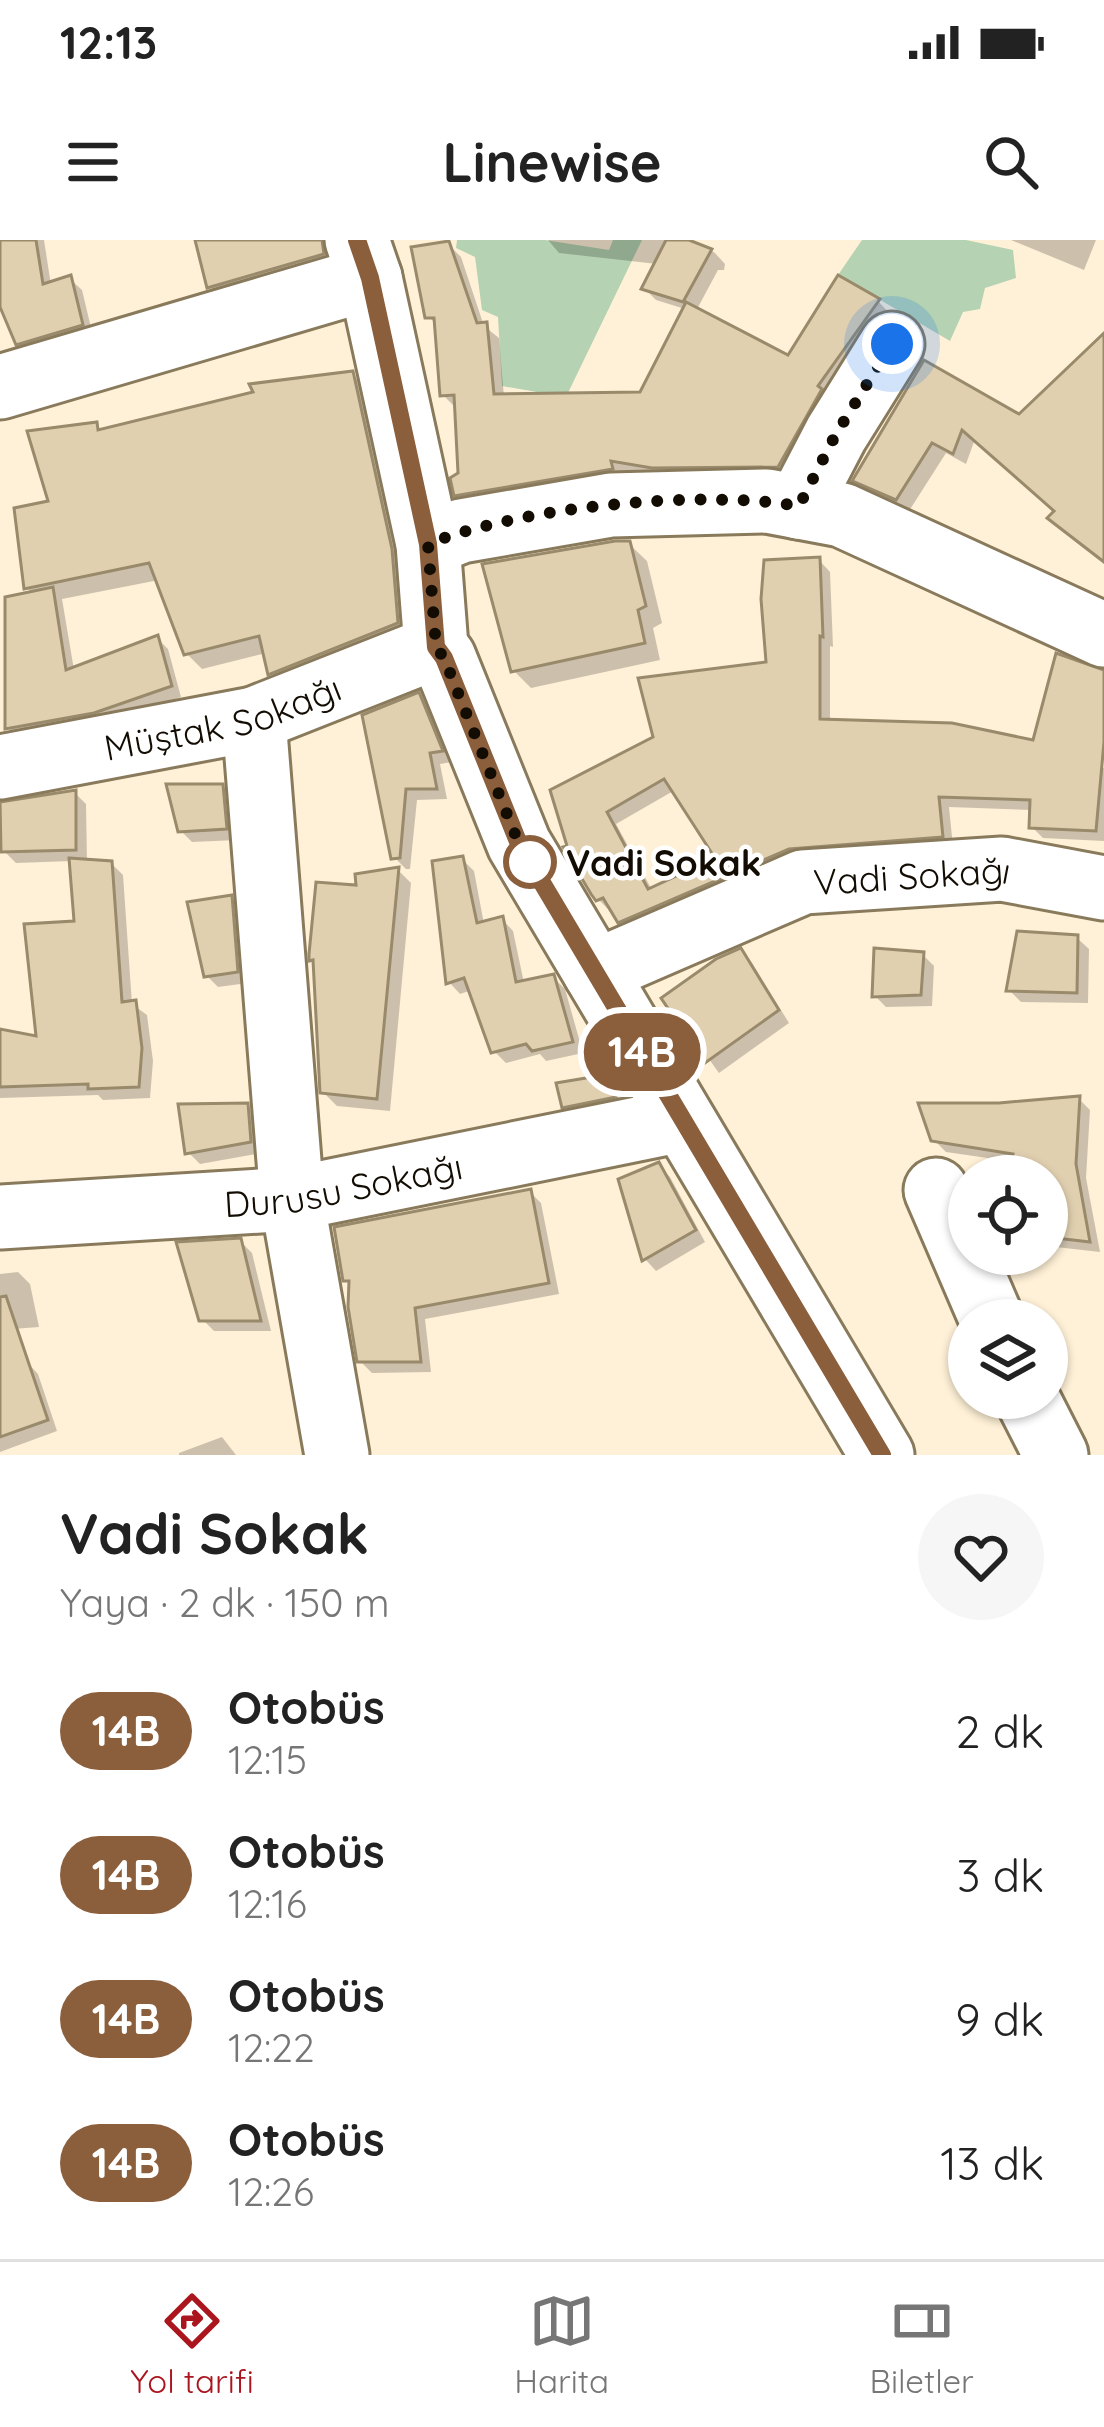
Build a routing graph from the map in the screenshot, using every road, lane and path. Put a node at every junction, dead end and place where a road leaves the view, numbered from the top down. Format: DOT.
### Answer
graph roads {
  1 [pos="363,259"];
  2 [pos="892,344"];
  3 [pos="0,388"];
  4 [pos="799,506"];
  5 [pos="428,544"];
  6 [pos="1104,635"];
  7 [pos="436,647"];
  8 [pos="254,719"];
  9 [pos="0,767"];
  10 [pos="1104,888"];
  11 [pos="595,972"];
  12 [pos="682,1120"];
  13 [pos="936,1190"];
  14 [pos="292,1199"];
  15 [pos="0,1216"];
  16 [pos="983,1299"];
  17 [pos="1038,1419"];
  18 [pos="337,1455"];
  19 [pos="882,1455"];
  20 [pos="1056,1455"];
  1 -- 3 [label="street"];
  1 -- 5 [label="street"];
  2 -- 4 [label="street"];
  4 -- 5 [label="street"];
  4 -- 6 [label="street"];
  5 -- 7 [label="street"];
  7 -- 8 [label="street, Müştak Sokağı"];
  7 -- 11 [label="street"];
  8 -- 9 [label="street, Müştak Sokağı"];
  8 -- 14 [label="street"];
  10 -- 11 [label="street, Vadi Sokağı"];
  11 -- 12 [label="street"];
  12 -- 14 [label="street, Durusu Sokağı"];
  12 -- 19 [label="street"];
  13 -- 16 [label="street"];
  14 -- 15 [label="street, Durusu Sokağı"];
  14 -- 18 [label="street"];
  17 -- 20 [label="street"];
}
